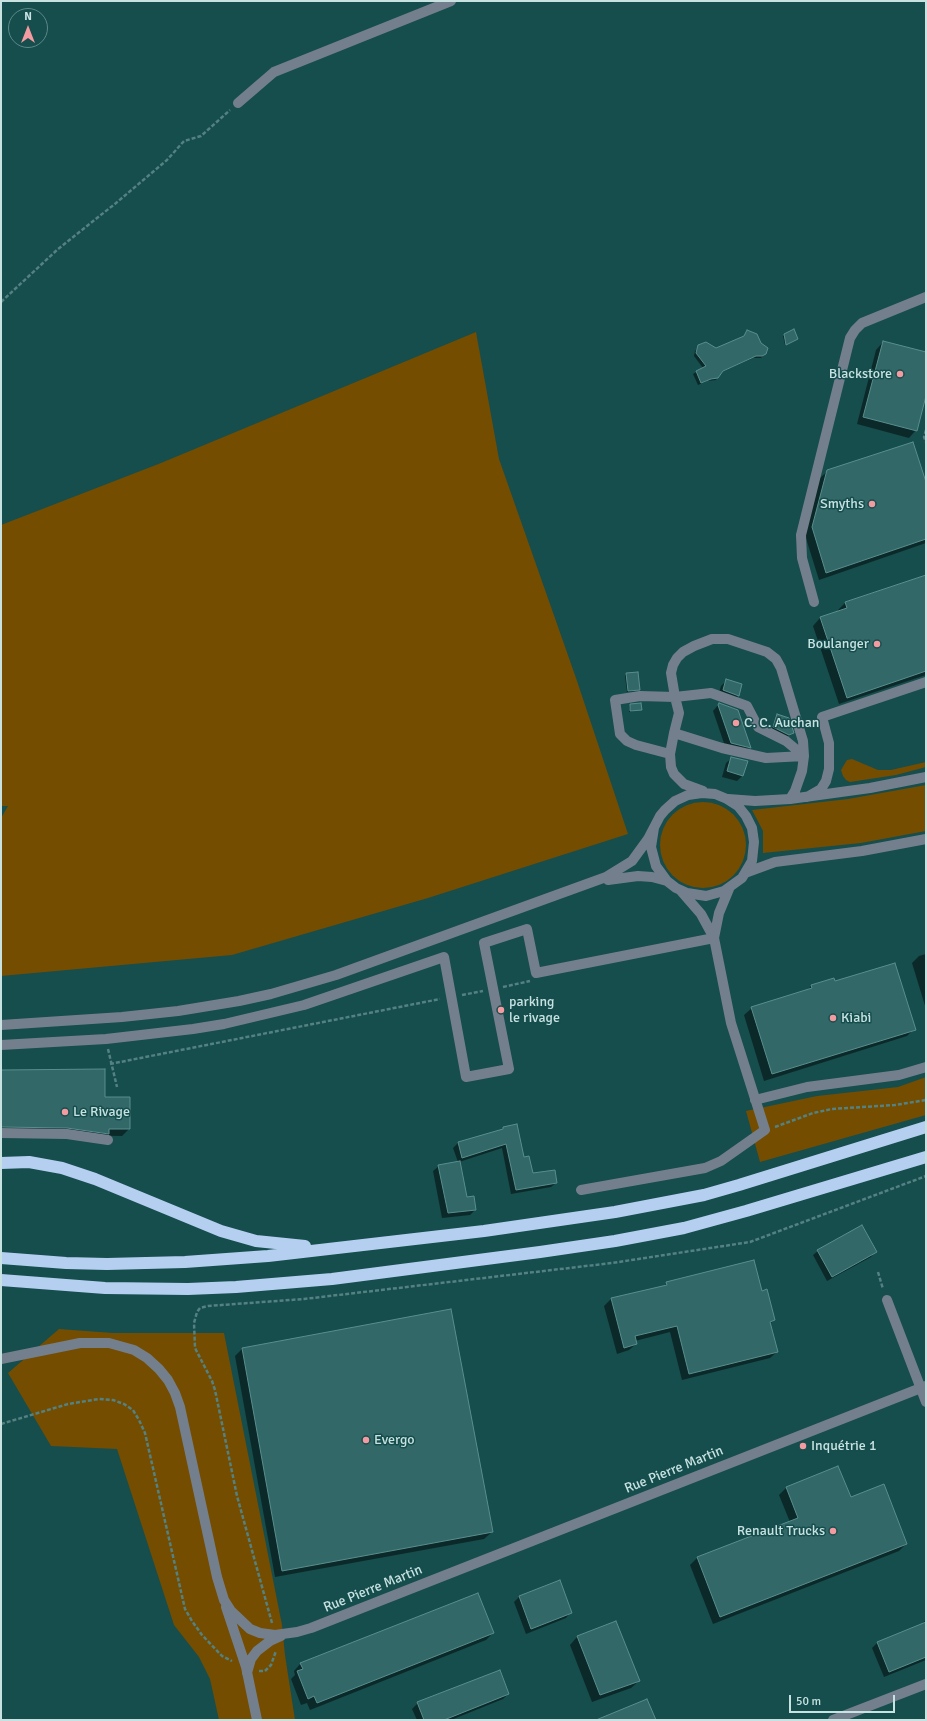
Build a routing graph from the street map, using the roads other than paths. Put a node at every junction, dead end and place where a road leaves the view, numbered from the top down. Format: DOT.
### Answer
graph roads {
  1 [pos="451,1"];
  2 [pos="238,103"];
  3 [pos="926,297"];
  4 [pos="814,602"];
  5 [pos="926,682"];
  6 [pos="675,696"];
  7 [pos="674,733"];
  8 [pos="670,754"];
  9 [pos="804,756"];
  10 [pos="926,777"];
  11 [pos="709,793"];
  12 [pos="807,797"];
  13 [pos="727,799"];
  14 [pos="790,799"];
  15 [pos="654,828"];
  16 [pos="926,840"];
  17 [pos="746,873"];
  18 [pos="667,881"];
  19 [pos="594,883"];
  20 [pos="729,889"];
  21 [pos="681,891"];
  22 [pos="714,938"];
  23 [pos="1,1025"];
  24 [pos="1,1045"];
  25 [pos="926,1067"];
  26 [pos="755,1100"];
  27 [pos="926,1127"];
  28 [pos="1,1133"];
  29 [pos="108,1140"];
  30 [pos="926,1157"];
  31 [pos="1,1163"];
  32 [pos="581,1190"];
  33 [pos="372,1245"];
  34 [pos="1,1258"];
  35 [pos="1,1280"];
  36 [pos="887,1300"];
  37 [pos="1,1359"];
  38 [pos="923,1387"];
  39 [pos="926,1402"];
  40 [pos="224,1600"];
  41 [pos="279,1636"];
  42 [pos="247,1669"];
  43 [pos="926,1684"];
  44 [pos="257,1720"];
  45 [pos="833,1720"];
  1 -- 2 [label="street"];
  3 -- 4 [label="street"];
  5 -- 12 [label="street"];
  6 -- 7 [label="street"];
  6 -- 8 [label="street"];
  6 -- 9 [label="street"];
  6 -- 9 [label="street"];
  7 -- 8 [label="street"];
  7 -- 9 [label="street"];
  8 -- 11 [label="street"];
  9 -- 14 [label="street"];
  10 -- 12 [label="street"];
  11 -- 13 [label="street"];
  11 -- 15 [label="street"];
  12 -- 14 [label="street"];
  13 -- 14 [label="street"];
  13 -- 17 [label="street"];
  15 -- 18 [label="street"];
  15 -- 19 [label="street"];
  16 -- 17 [label="street"];
  17 -- 20 [label="street"];
  18 -- 19 [label="street"];
  18 -- 21 [label="street"];
  19 -- 23 [label="street"];
  20 -- 21 [label="street"];
  20 -- 22 [label="street"];
  21 -- 22 [label="street"];
  22 -- 24 [label="street"];
  22 -- 26 [label="street"];
  25 -- 26 [label="street"];
  26 -- 32 [label="street"];
  27 -- 33 [label="highway"];
  28 -- 29 [label="street"];
  30 -- 35 [label="highway"];
  31 -- 33 [label="highway"];
  33 -- 34 [label="highway"];
  36 -- 38 [label="street"];
  37 -- 40 [label="street, Rue Pierre Martin"];
  38 -- 39 [label="street"];
  38 -- 41 [label="street, Rue Pierre Martin"];
  40 -- 41 [label="street, Rue Pierre Martin"];
  40 -- 42 [label="street"];
  41 -- 42 [label="street"];
  42 -- 44 [label="street"];
  43 -- 45 [label="street"];
}
